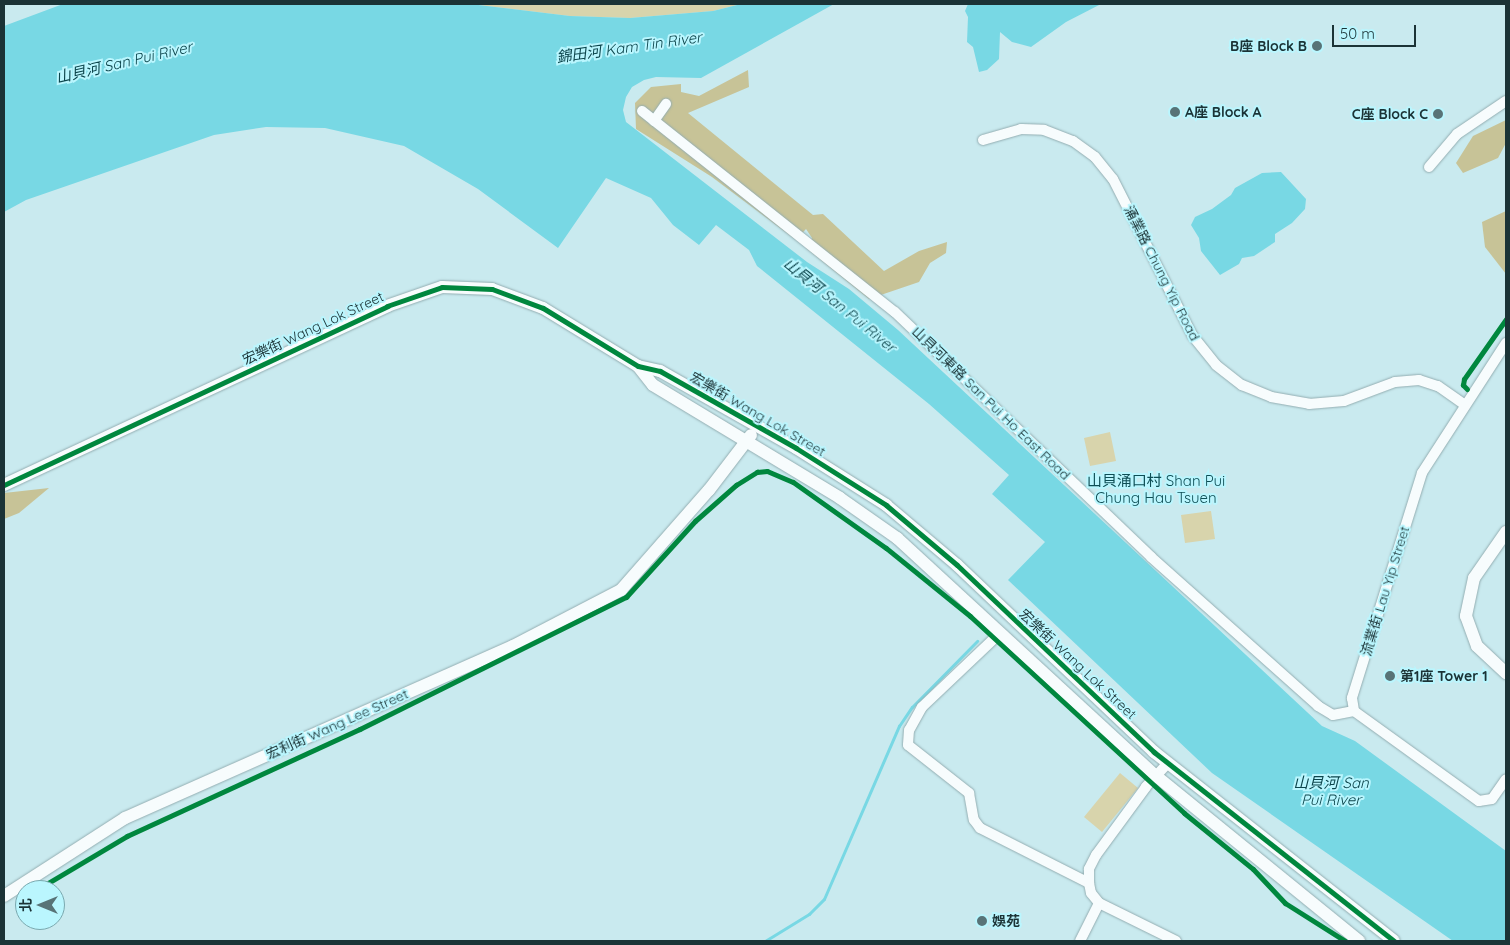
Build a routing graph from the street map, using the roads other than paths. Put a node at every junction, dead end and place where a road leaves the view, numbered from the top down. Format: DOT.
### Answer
graph roads {
  1 [pos="1506,101"];
  2 [pos="666,104"];
  3 [pos="642,111"];
  4 [pos="654,121"];
  5 [pos="983,140"];
  6 [pos="1428,168"];
  7 [pos="1506,343"];
  8 [pos="638,366"];
  9 [pos="1464,404"];
  10 [pos="757,428"];
  11 [pos="746,441"];
  12 [pos="4,485"];
  13 [pos="1506,532"];
  14 [pos="1000,633"];
  15 [pos="1506,673"];
  16 [pos="1354,711"];
  17 [pos="1168,763"];
  18 [pos="1156,776"];
  19 [pos="1506,779"];
  20 [pos="1089,883"];
  21 [pos="4,896"];
  22 [pos="1099,902"];
  23 [pos="1080,941"];
  24 [pos="1176,941"];
  25 [pos="1359,941"];
  26 [pos="1394,941"];
  1 -- 6 [label="street"];
  2 -- 4 [label="street"];
  3 -- 4 [label="street, 山貝河東路 San Pui Ho East Road"];
  4 -- 16 [label="street, 山貝河東路 San Pui Ho East Road"];
  5 -- 9 [label="street, 涌業路 Chung Yip Road"];
  7 -- 9 [label="street, 流業街 Lau Yip Street"];
  8 -- 10 [label="street, 宏樂街 Wang Lok Street"];
  8 -- 11 [label="street, 宏樂街 Wang Lok Street"];
  8 -- 12 [label="street, 宏樂街 Wang Lok Street"];
  9 -- 16 [label="street, 流業街 Lau Yip Street"];
  10 -- 11 [label="street, 宏利街 Wang Lee Street"];
  10 -- 17 [label="street, 宏樂街 Wang Lok Street"];
  11 -- 14 [label="street, 宏樂街 Wang Lok Street"];
  11 -- 21 [label="street, 宏利街 Wang Lee Street"];
  13 -- 15 [label="street"];
  14 -- 18 [label="street, 宏樂街 Wang Lok Street"];
  14 -- 20 [label="street"];
  16 -- 19 [label="street"];
  17 -- 18 [label="street"];
  17 -- 26 [label="street, 宏樂街 Wang Lok Street"];
  18 -- 20 [label="street"];
  18 -- 25 [label="street, 宏樂街 Wang Lok Street"];
  20 -- 22 [label="street"];
  22 -- 23 [label="street"];
  22 -- 24 [label="street"];
}
